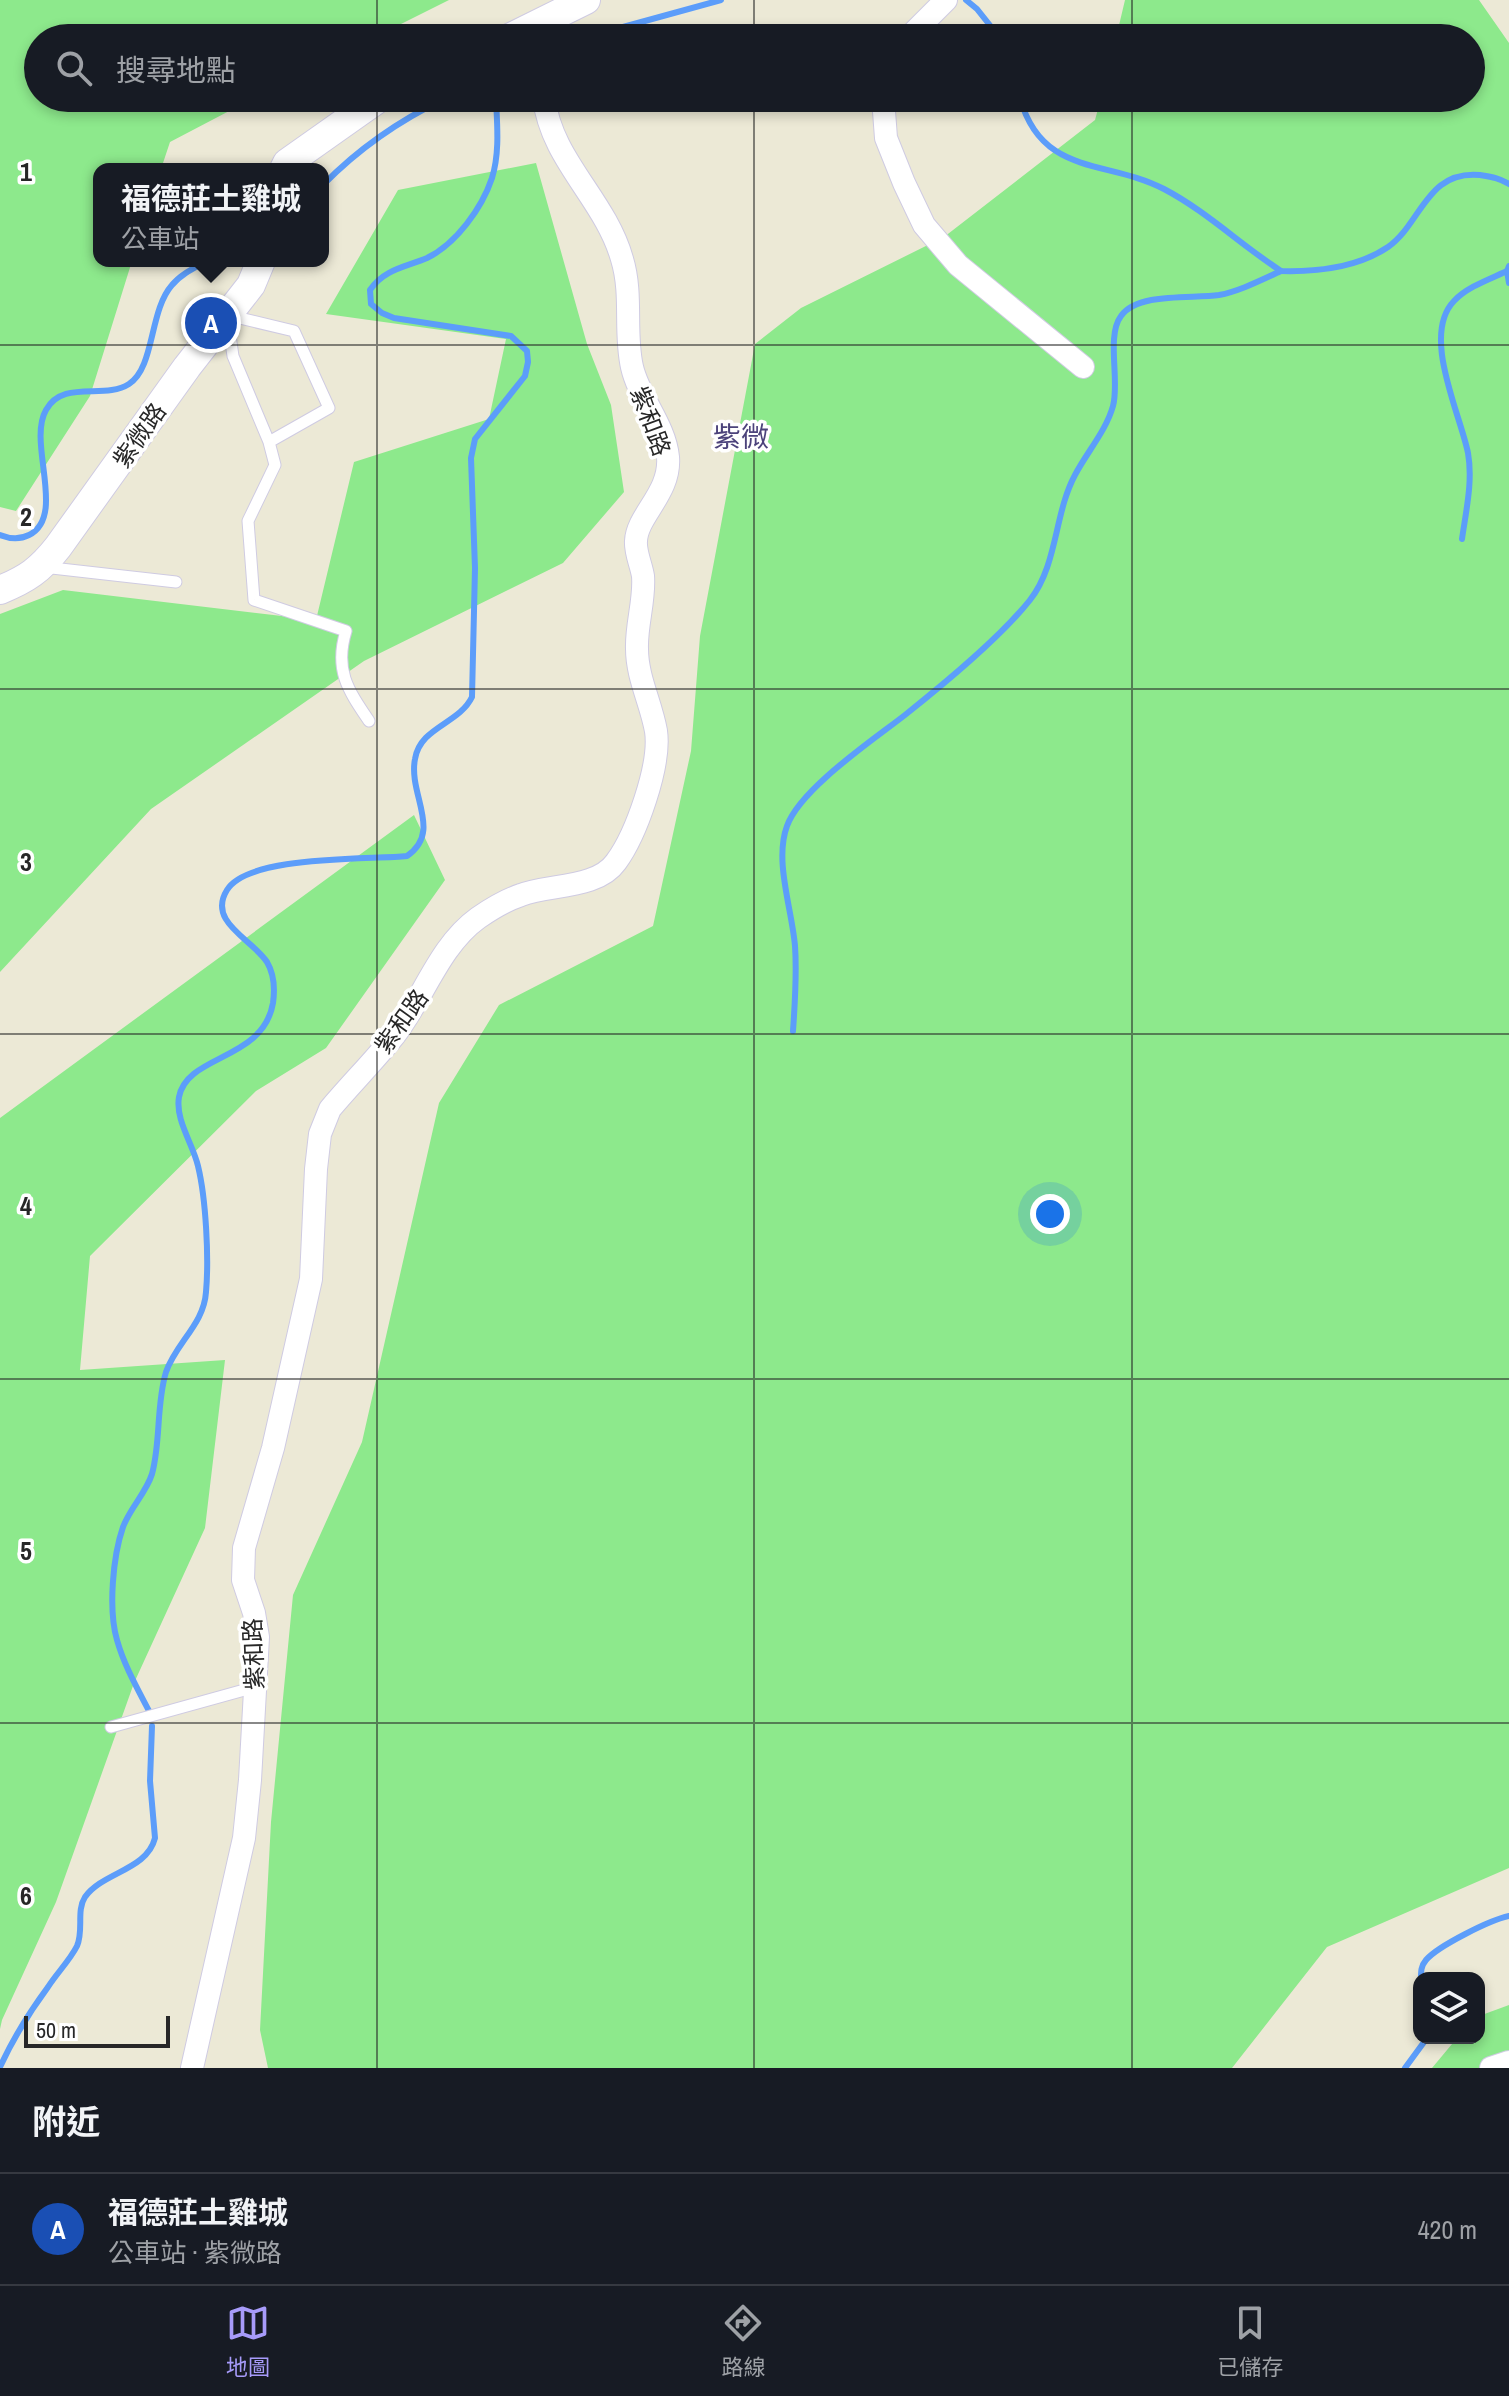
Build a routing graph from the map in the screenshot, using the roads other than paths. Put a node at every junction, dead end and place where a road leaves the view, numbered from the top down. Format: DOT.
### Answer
graph roads {
  1 [pos="586,0"];
  2 [pos="946,0"];
  3 [pos="548,24"];
  4 [pos="921,24"];
  5 [pos="359,112"];
  6 [pos="546,112"];
  7 [pos="884,112"];
  8 [pos="287,163"];
  9 [pos="258,267"];
  10 [pos="227,315"];
  11 [pos="1083,367"];
  12 [pos="269,442"];
  13 [pos="42,567"];
  14 [pos="176,582"];
  15 [pos="0,590"];
  16 [pos="369,721"];
  17 [pos="256,1687"];
  18 [pos="111,1727"];
  19 [pos="1509,2062"];
  20 [pos="192,2068"];
  21 [pos="1491,2068"];
  1 -- 3 [label="street"];
  2 -- 4 [label="street"];
  5 -- 8 [label="street"];
  6 -- 17 [label="street, 紫和路"];
  7 -- 11 [label="street"];
  9 -- 10 [label="street, 紫微路"];
  10 -- 12 [label="lane"];
  10 -- 12 [label="lane"];
  10 -- 13 [label="street, 紫微路"];
  12 -- 16 [label="lane"];
  13 -- 14 [label="lane"];
  13 -- 15 [label="street, 紫微路"];
  17 -- 18 [label="lane"];
  17 -- 20 [label="street, 紫和路"];
  19 -- 21 [label="street"];
}
